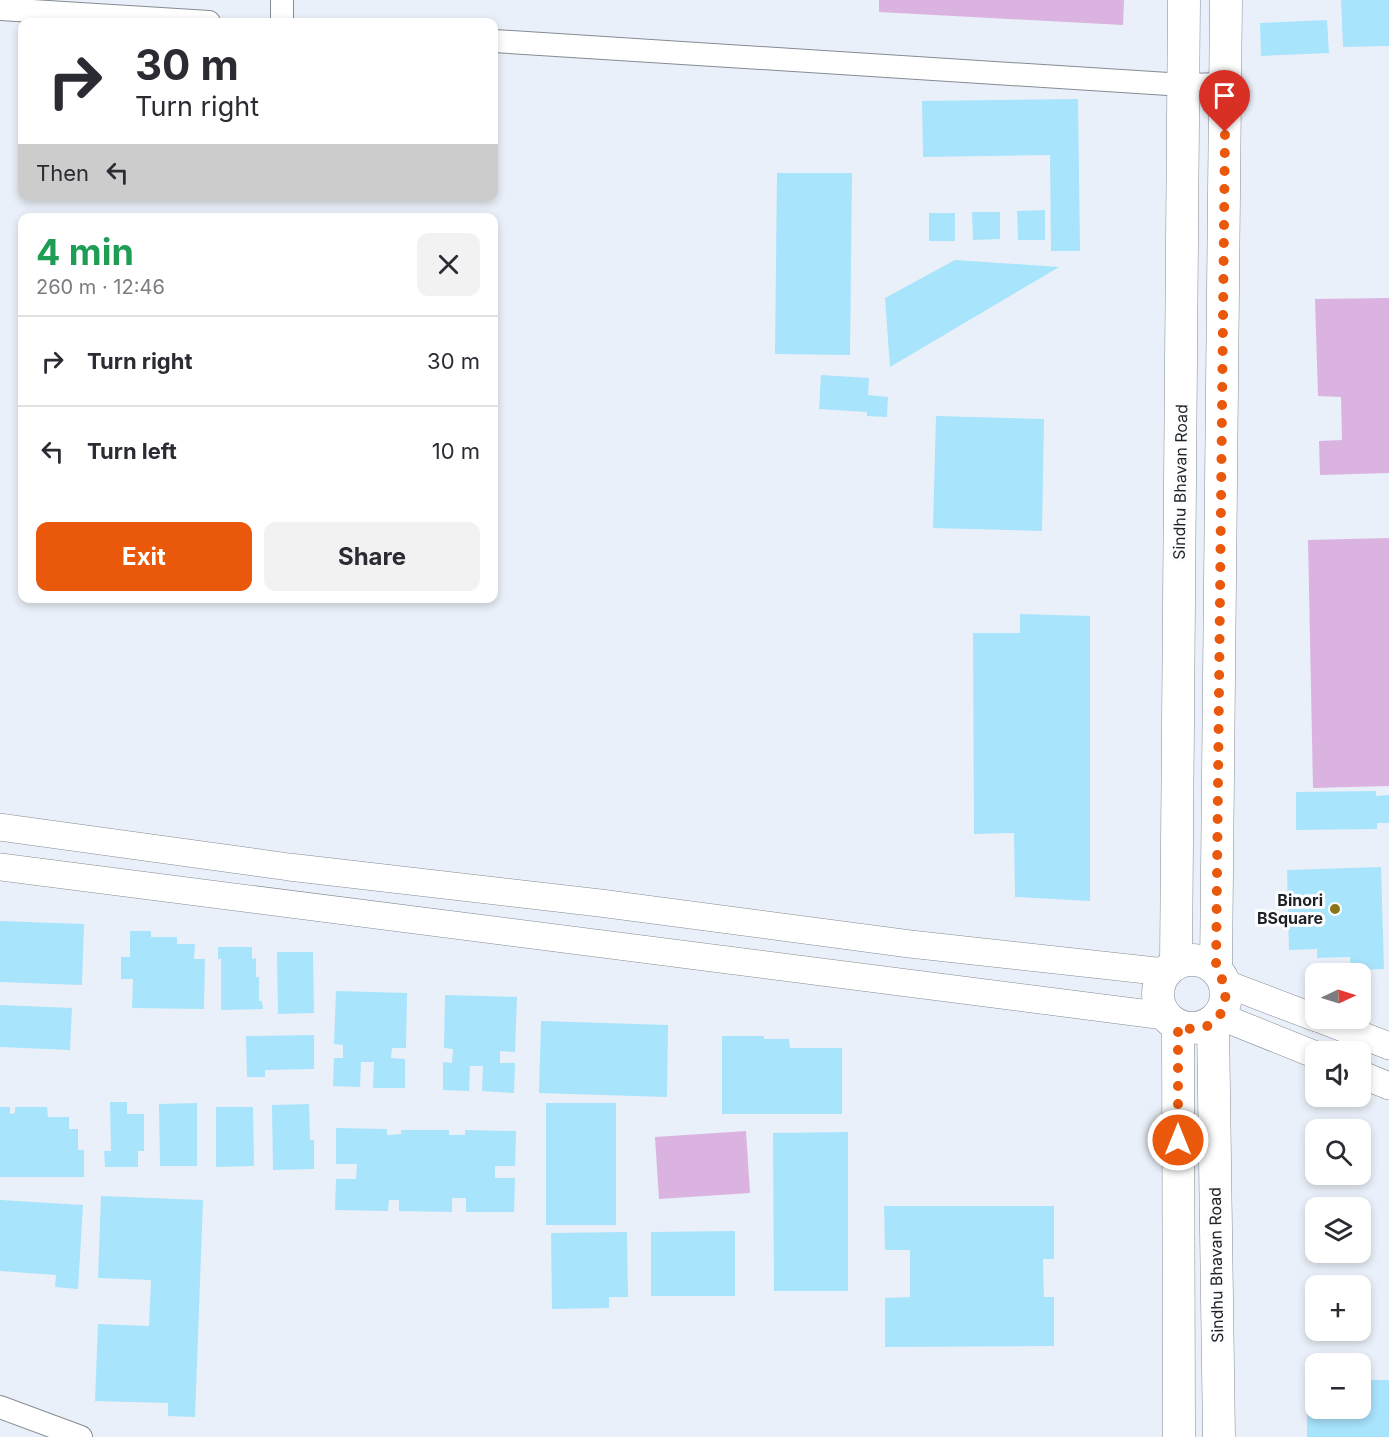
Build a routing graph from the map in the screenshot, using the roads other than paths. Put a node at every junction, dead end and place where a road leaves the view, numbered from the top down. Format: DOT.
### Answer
graph roads {
  1 [pos="282,0"];
  2 [pos="1184,0"];
  3 [pos="1226,0"];
  4 [pos="0,9"];
  5 [pos="145,18"];
  6 [pos="282,18"];
  7 [pos="498,41"];
  8 [pos="1225,84"];
  9 [pos="1184,85"];
  10 [pos="0,827"];
  11 [pos="0,867"];
  12 [pos="1170,968"];
  13 [pos="1220,976"];
  14 [pos="1305,1013"];
  15 [pos="1216,1019"];
  16 [pos="1172,1021"];
  17 [pos="1345,1029"];
  18 [pos="1389,1046"];
  19 [pos="1305,1051"];
  20 [pos="1371,1079"];
  21 [pos="1389,1086"];
  22 [pos="0,1407"];
  23 [pos="81,1437"];
  24 [pos="1179,1437"];
  25 [pos="1218,1437"];
  1 -- 6 [label="street"];
  2 -- 9 [label="main road, Sindhu Bhavan Road"];
  3 -- 8 [label="main road"];
  4 -- 5 [label="street"];
  7 -- 9 [label="street"];
  8 -- 9 [label="street"];
  8 -- 13 [label="main road"];
  9 -- 12 [label="main road, Sindhu Bhavan Road"];
  10 -- 12 [label="street"];
  11 -- 16 [label="street"];
  12 -- 13 [label="main road"];
  12 -- 16 [label="main road"];
  13 -- 14 [label="street"];
  13 -- 15 [label="main road"];
  15 -- 16 [label="main road"];
  15 -- 19 [label="street"];
  15 -- 25 [label="main road, Sindhu Bhavan Road"];
  16 -- 24 [label="main road"];
  17 -- 18 [label="street"];
  20 -- 21 [label="street"];
  22 -- 23 [label="street"];
}
